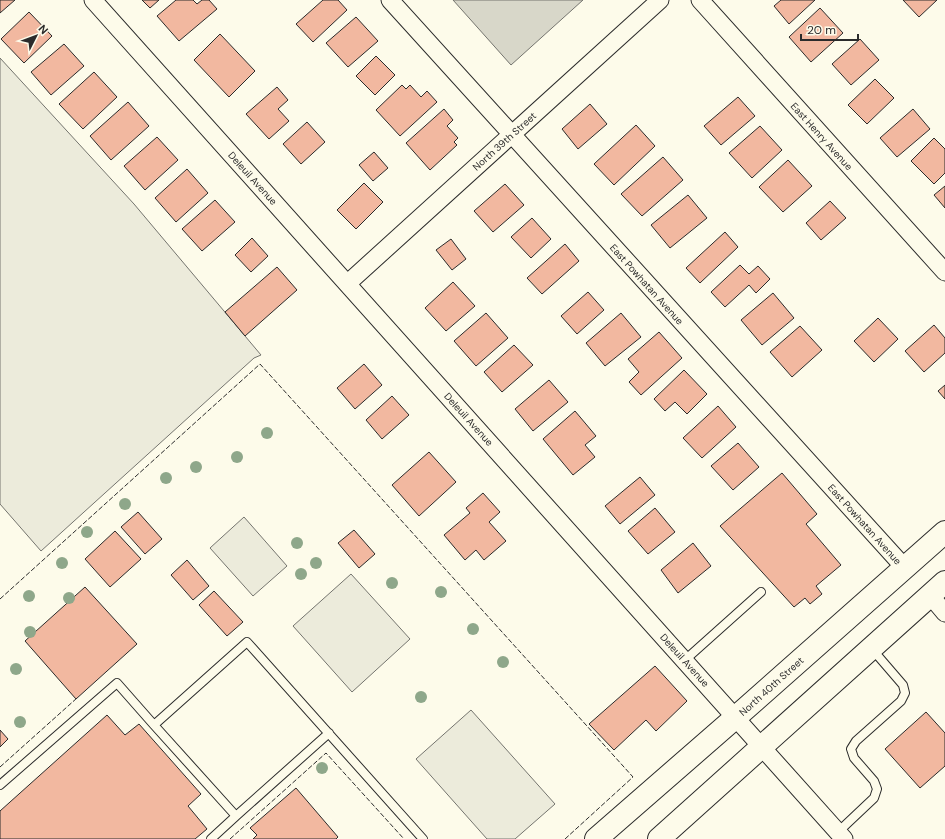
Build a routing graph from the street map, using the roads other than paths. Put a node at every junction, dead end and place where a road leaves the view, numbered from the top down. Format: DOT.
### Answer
graph roads {
  1 [pos="93,0"];
  2 [pos="390,0"];
  3 [pos="660,0"];
  4 [pos="700,0"];
  5 [pos="512,134"];
  6 [pos="945,272"];
  7 [pos="348,283"];
  8 [pos="945,532"];
  9 [pos="904,567"];
  10 [pos="937,589"];
  11 [pos="761,592"];
  12 [pos="945,613"];
  13 [pos="871,648"];
  14 [pos="684,660"];
  15 [pos="736,717"];
  16 [pos="154,725"];
  17 [pos="329,733"];
  18 [pos="762,747"];
  19 [pos="0,785"];
  20 [pos="236,816"];
  21 [pos="841,836"];
  22 [pos="211,839"];
  23 [pos="423,839"];
  24 [pos="596,839"];
  25 [pos="659,839"];
  1 -- 7 [label="street, Deleuil Avenue"];
  2 -- 5 [label="street, East Powhatan Avenue"];
  3 -- 5 [label="street, North 39th Street"];
  4 -- 6 [label="street, East Henry Avenue"];
  5 -- 7 [label="street, North 39th Street"];
  5 -- 9 [label="street, East Powhatan Avenue"];
  7 -- 14 [label="street, Deleuil Avenue"];
  8 -- 9 [label="main road, North 40th Street"];
  9 -- 15 [label="main road, North 40th Street"];
  10 -- 12 [label="street"];
  10 -- 13 [label="main road"];
  11 -- 14 [label="lane"];
  13 -- 18 [label="main road"];
  13 -- 21 [label="lane"];
  14 -- 15 [label="street, Deleuil Avenue"];
  15 -- 18 [label="street, Deleuil Avenue"];
  15 -- 24 [label="main road, North 40th Street"];
  16 -- 17 [label="lane"];
  16 -- 19 [label="lane"];
  16 -- 20 [label="lane"];
  17 -- 20 [label="lane"];
  17 -- 23 [label="lane"];
  18 -- 21 [label="street, Deleuil Avenue"];
  18 -- 25 [label="main road"];
  20 -- 22 [label="lane"];
}
